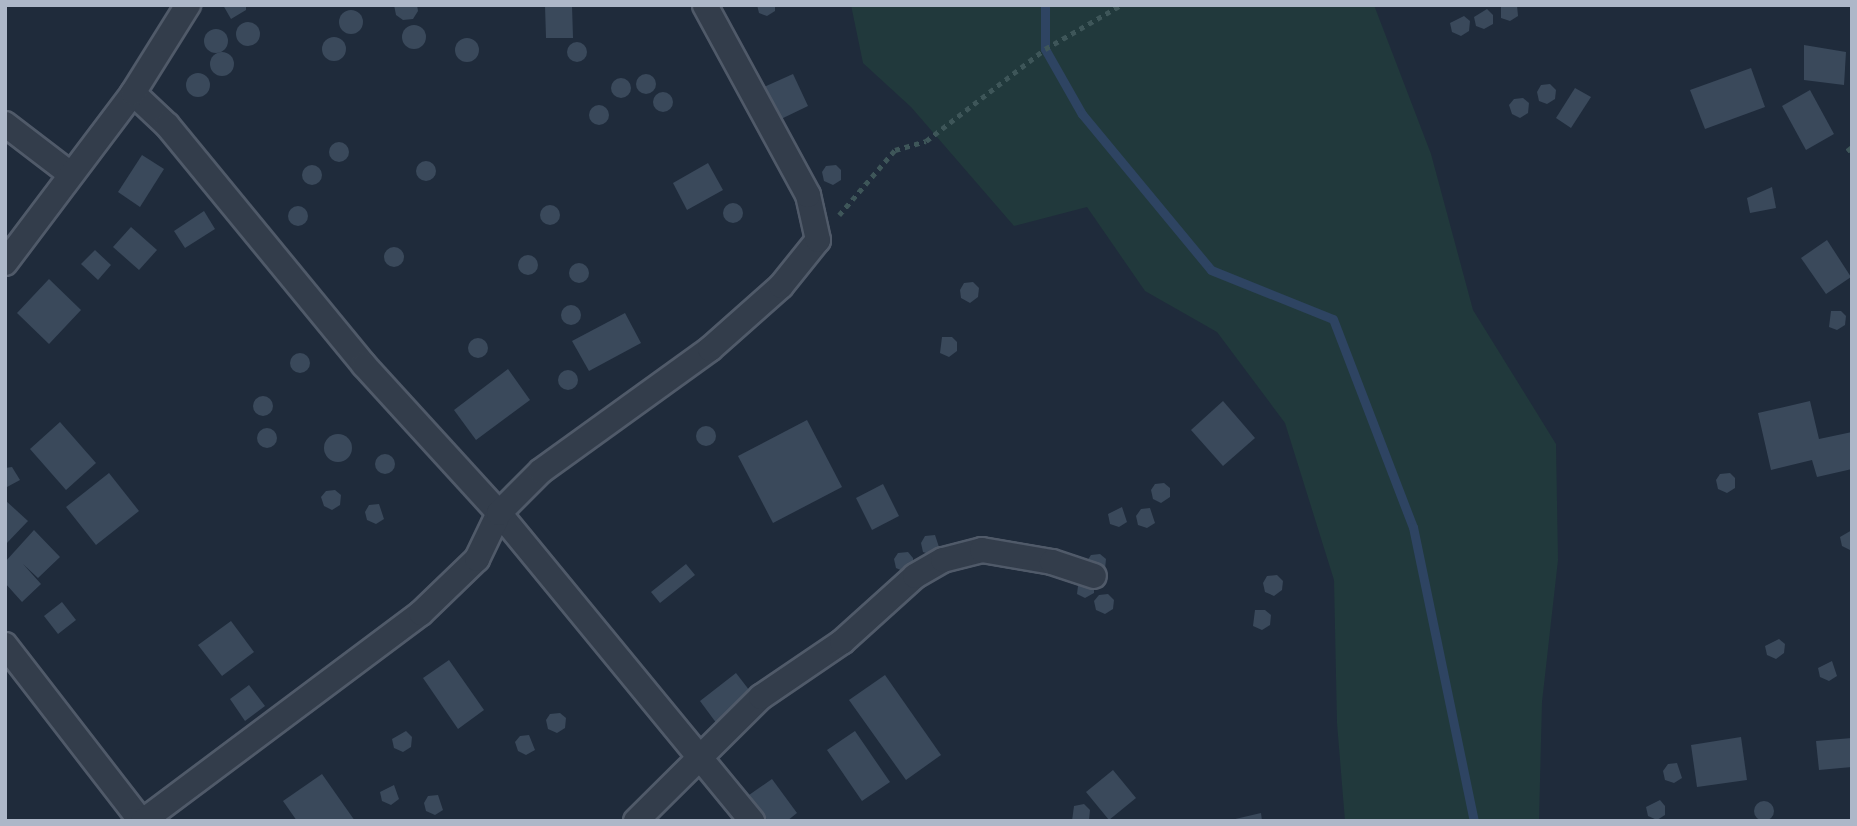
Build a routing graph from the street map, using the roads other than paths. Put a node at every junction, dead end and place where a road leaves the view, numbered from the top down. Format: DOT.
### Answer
graph roads {
  1 [pos="188,5"];
  2 [pos="705,5"];
  3 [pos="133,93"];
  4 [pos="5,124"];
  5 [pos="69,173"];
  6 [pos="5,263"];
  7 [pos="499,513"];
  8 [pos="1094,576"];
  9 [pos="5,645"];
  10 [pos="700,753"];
  11 [pos="142,821"];
  12 [pos="636,821"];
  13 [pos="752,821"];
  1 -- 3 [label="street"];
  2 -- 7 [label="street"];
  3 -- 5 [label="street"];
  3 -- 7 [label="street"];
  4 -- 5 [label="street"];
  5 -- 6 [label="street"];
  7 -- 10 [label="street"];
  7 -- 11 [label="street"];
  8 -- 10 [label="street"];
  9 -- 11 [label="street"];
  10 -- 12 [label="street"];
  10 -- 13 [label="street"];
}
